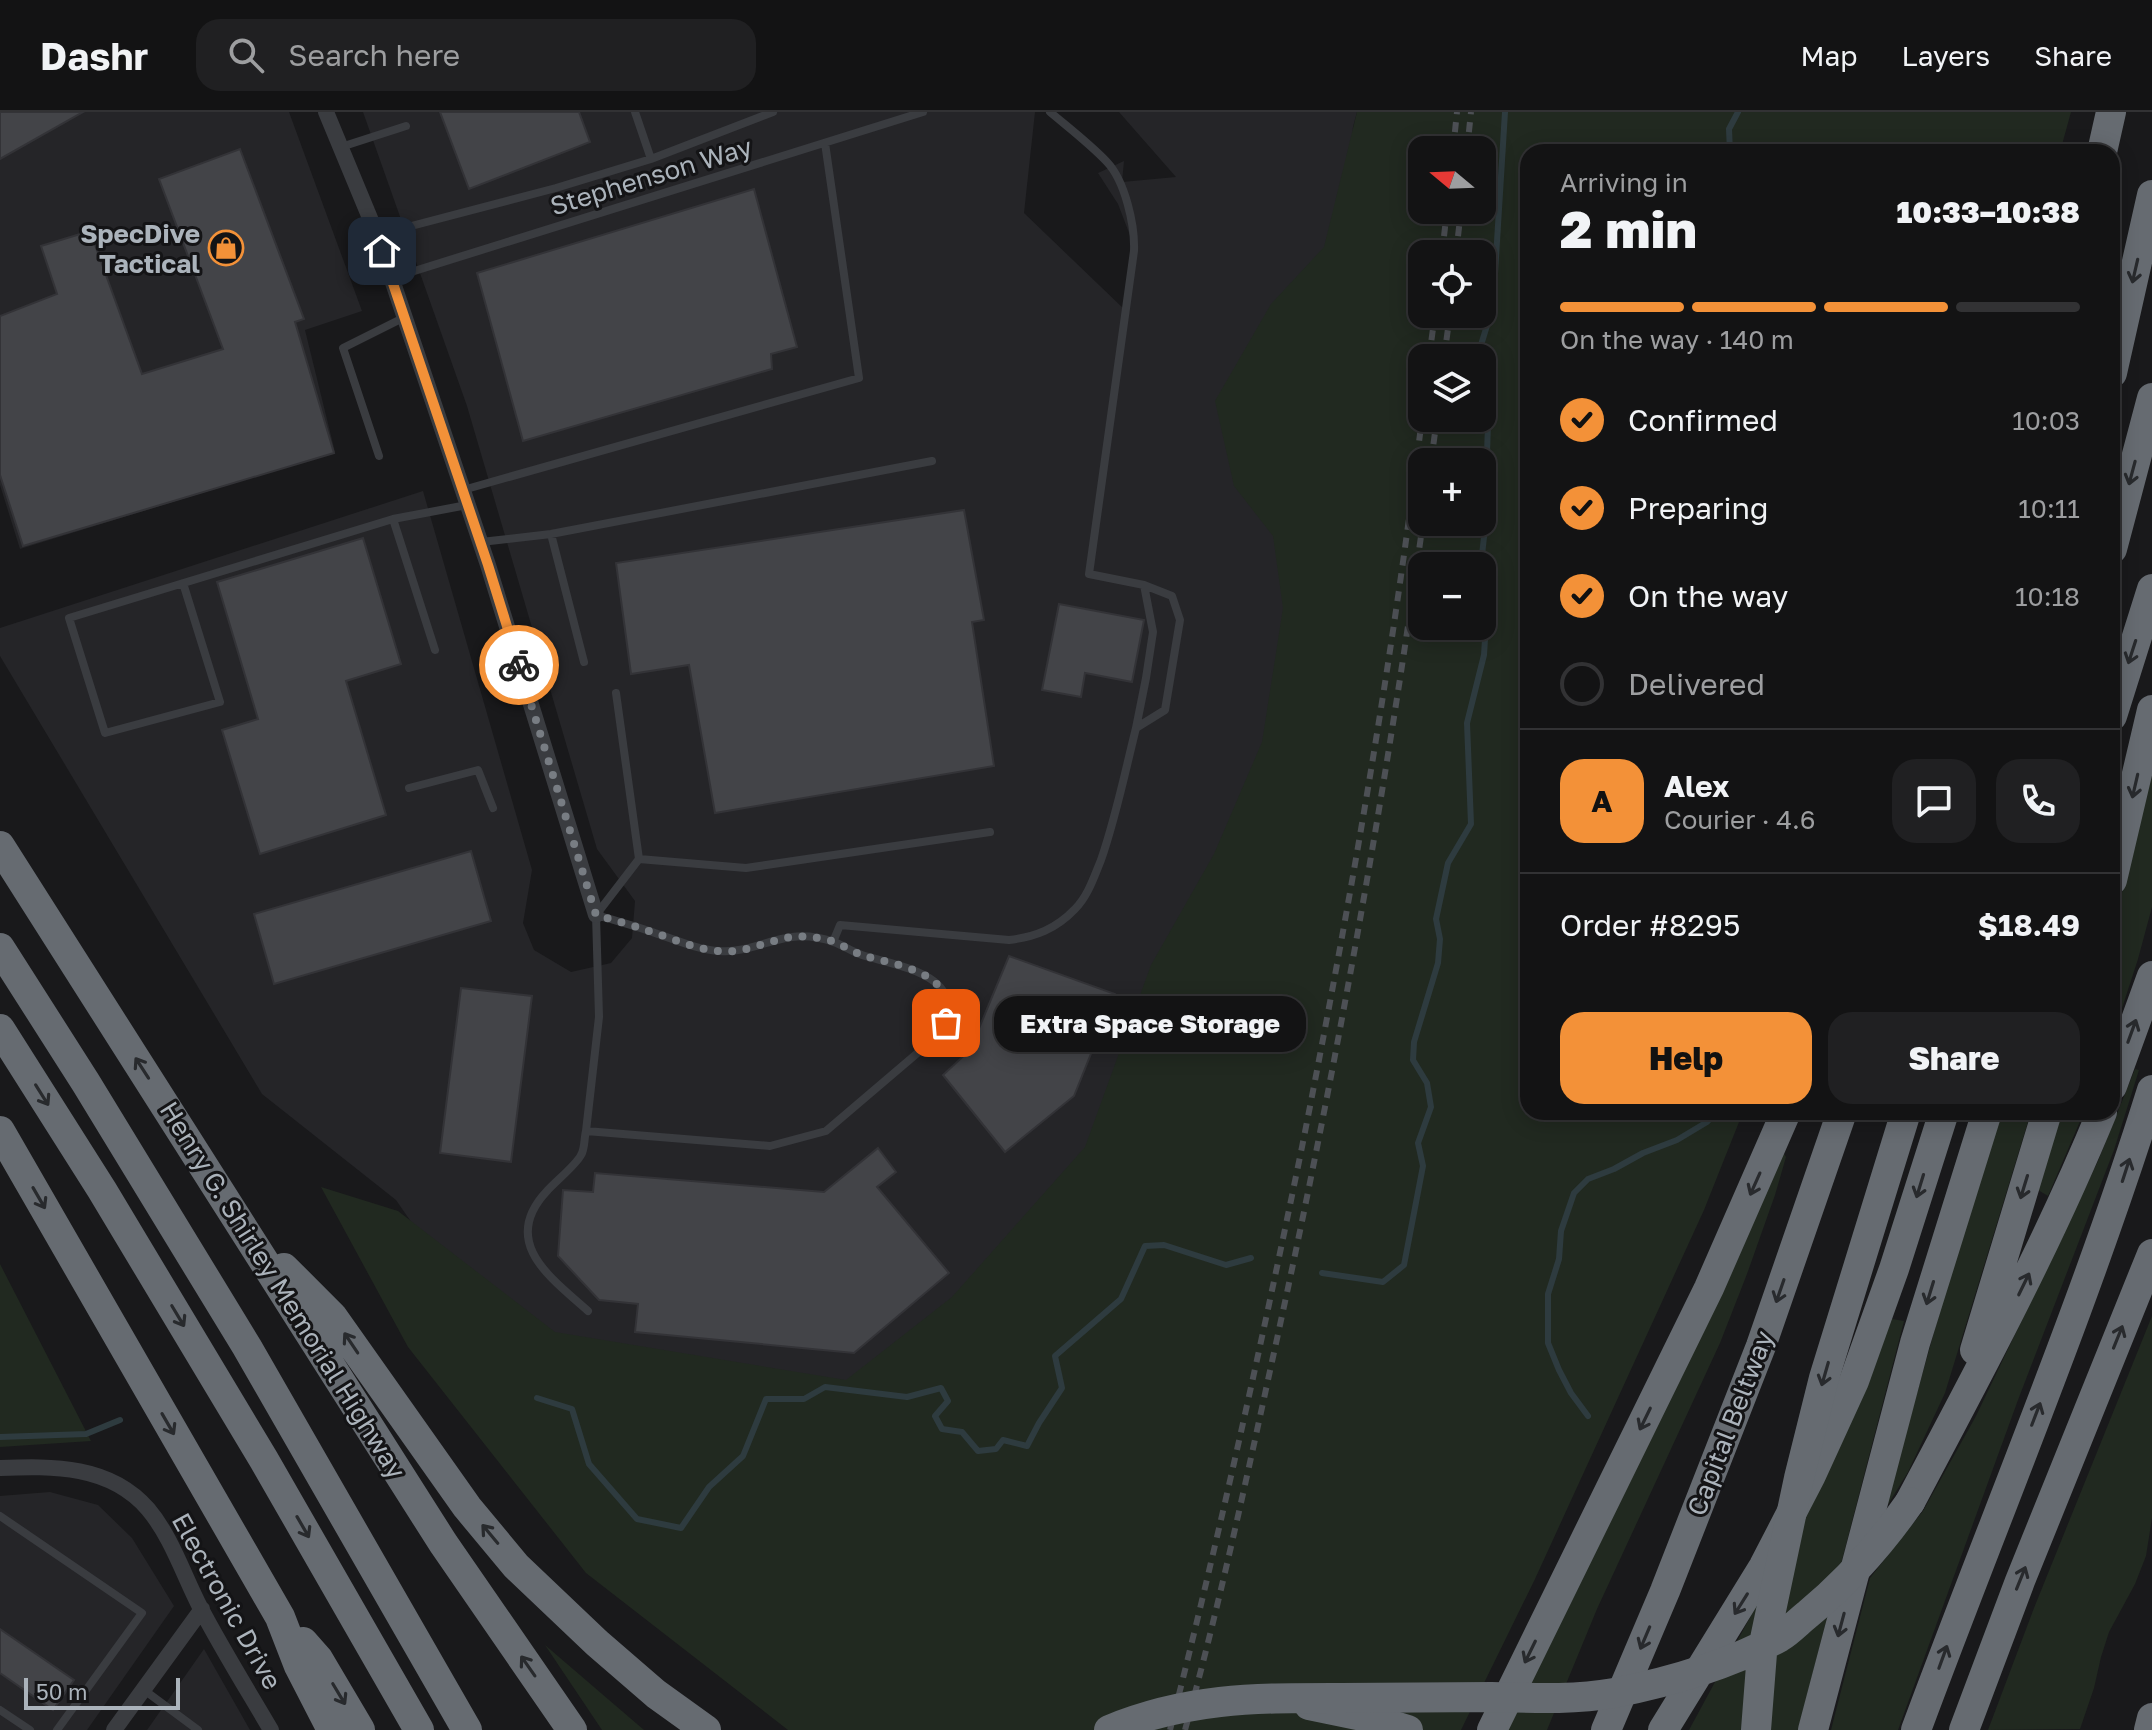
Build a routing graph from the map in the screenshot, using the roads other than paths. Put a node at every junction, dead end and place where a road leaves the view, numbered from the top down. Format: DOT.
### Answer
graph roads {
  1 [pos="326,112"];
  2 [pos="635,112"];
  3 [pos="773,112"];
  4 [pos="923,112"];
  5 [pos="1050,112"];
  6 [pos="2111,112"];
  7 [pos="406,126"];
  8 [pos="825,143"];
  9 [pos="2104,144"];
  10 [pos="341,147"];
  11 [pos="651,159"];
  12 [pos="2152,195"];
  13 [pos="377,235"];
  14 [pos="391,278"];
  15 [pos="405,317"];
  16 [pos="2120,337"];
  17 [pos="2152,398"];
  18 [pos="379,456"];
  19 [pos="932,461"];
  20 [pos="465,497"];
  21 [pos="393,519"];
  22 [pos="2120,519"];
  23 [pos="551,534"];
  24 [pos="480,542"];
  25 [pos="183,583"];
  26 [pos="1144,585"];
  27 [pos="2152,589"];
  28 [pos="435,650"];
  29 [pos="584,662"];
  30 [pos="2120,691"];
  31 [pos="616,693"];
  32 [pos="2152,710"];
  33 [pos="1136,728"];
  34 [pos="409,788"];
  35 [pos="493,808"];
  36 [pos="990,832"];
  37 [pos="0,846"];
  38 [pos="2120,846"];
  39 [pos="639,859"];
  40 [pos="596,915"];
  41 [pos="833,942"];
  42 [pos="0,948"];
  43 [pos="2152,976"];
  44 [pos="0,1029"];
  45 [pos="2120,1064"];
  46 [pos="2152,1090"];
  47 [pos="1782,1120"];
  48 [pos="1839,1120"];
  49 [pos="1904,1120"];
  50 [pos="1941,1120"];
  51 [pos="1985,1120"];
  52 [pos="2045,1120"];
  53 [pos="2099,1120"];
  54 [pos="0,1131"];
  55 [pos="586,1131"];
  56 [pos="244,1228"];
  57 [pos="2152,1254"];
  58 [pos="588,1311"];
  59 [pos="0,1468"];
  60 [pos="1910,1502"];
  61 [pos="0,1516"];
  62 [pos="542,1591"];
  63 [pos="202,1609"];
  64 [pos="280,1617"];
  65 [pos="143,1689"];
  66 [pos="1276,1698"];
  67 [pos="0,1710"];
  68 [pos="2152,1718"];
  69 [pos="30,1730"];
  70 [pos="57,1730"];
  71 [pos="114,1730"];
  72 [pos="198,1730"];
  73 [pos="271,1730"];
  74 [pos="332,1730"];
  75 [pos="360,1730"];
  76 [pos="419,1730"];
  77 [pos="467,1730"];
  78 [pos="572,1730"];
  79 [pos="680,1730"];
  80 [pos="706,1730"];
  81 [pos="1109,1730"];
  82 [pos="1408,1730"];
  83 [pos="1492,1730"];
  84 [pos="1606,1730"];
  85 [pos="1663,1730"];
  86 [pos="1756,1730"];
  87 [pos="1813,1730"];
  88 [pos="1916,1730"];
  89 [pos="1964,1730"];
  90 [pos="2149,1730"];
  1 -- 10 [label="street"];
  2 -- 11 [label="lane"];
  3 -- 11 [label="lane"];
  4 -- 8 [label="lane, Stephenson Way"];
  5 -- 26 [label="lane"];
  6 -- 9 [label="highway"];
  7 -- 10 [label="lane"];
  8 -- 14 [label="lane, Stephenson Way"];
  8 -- 20 [label="lane"];
  10 -- 13 [label="street"];
  11 -- 13 [label="lane"];
  12 -- 16 [label="highway, one-way"];
  13 -- 14 [label="street"];
  14 -- 15 [label="street"];
  15 -- 18 [label="lane"];
  15 -- 20 [label="street"];
  17 -- 22 [label="highway, one-way"];
  19 -- 23 [label="lane"];
  20 -- 21 [label="lane"];
  20 -- 24 [label="street"];
  21 -- 25 [label="lane"];
  21 -- 28 [label="lane"];
  23 -- 24 [label="lane"];
  23 -- 29 [label="lane"];
  24 -- 40 [label="street"];
  25 -- 25 [label="lane"];
  26 -- 33 [label="lane"];
  26 -- 33 [label="lane"];
  27 -- 30 [label="highway, one-way"];
  31 -- 39 [label="lane"];
  32 -- 38 [label="highway, one-way"];
  33 -- 41 [label="lane"];
  34 -- 35 [label="lane"];
  36 -- 39 [label="lane"];
  56 -- 37 [label="highway, Henry G. Shirley Memorial Highway, one-way"];
  39 -- 40 [label="lane"];
  40 -- 41 [label="lane"];
  40 -- 55 [label="lane"];
  41 -- 55 [label="lane"];
  42 -- 77 [label="highway"];
  45 -- 43 [label="highway, one-way"];
  44 -- 76 [label="highway, one-way"];
  88 -- 46 [label="highway, one-way"];
  47 -- 83 [label="highway, one-way"];
  48 -- 84 [label="highway, Capital Beltway, one-way"];
  49 -- 86 [label="highway, one-way, bridge"];
  50 -- 85 [label="highway, one-way"];
  51 -- 87 [label="highway, one-way"];
  52 -- 60 [label="highway, one-way"];
  60 -- 53 [label="highway, one-way"];
  54 -- 64 [label="highway, one-way"];
  55 -- 58 [label="lane"];
  62 -- 56 [label="highway, one-way"];
  78 -- 56 [label="highway, Henry G. Shirley Memorial Highway, one-way"];
  89 -- 57 [label="highway, one-way"];
  59 -- 63 [label="street, Electronic Drive"];
  60 -- 66 [label="highway, bridge"];
  61 -- 70 [label="lane"];
  62 -- 79 [label="highway"];
  62 -- 80 [label="highway"];
  63 -- 65 [label="street"];
  63 -- 73 [label="street, Electronic Drive"];
  64 -- 74 [label="highway"];
  64 -- 75 [label="highway, one-way"];
  65 -- 71 [label="street"];
  65 -- 72 [label="lane"];
  66 -- 81 [label="highway, bridge"];
  66 -- 82 [label="highway, bridge"];
  67 -- 69 [label="lane"];
  68 -- 90 [label="highway"];
}
